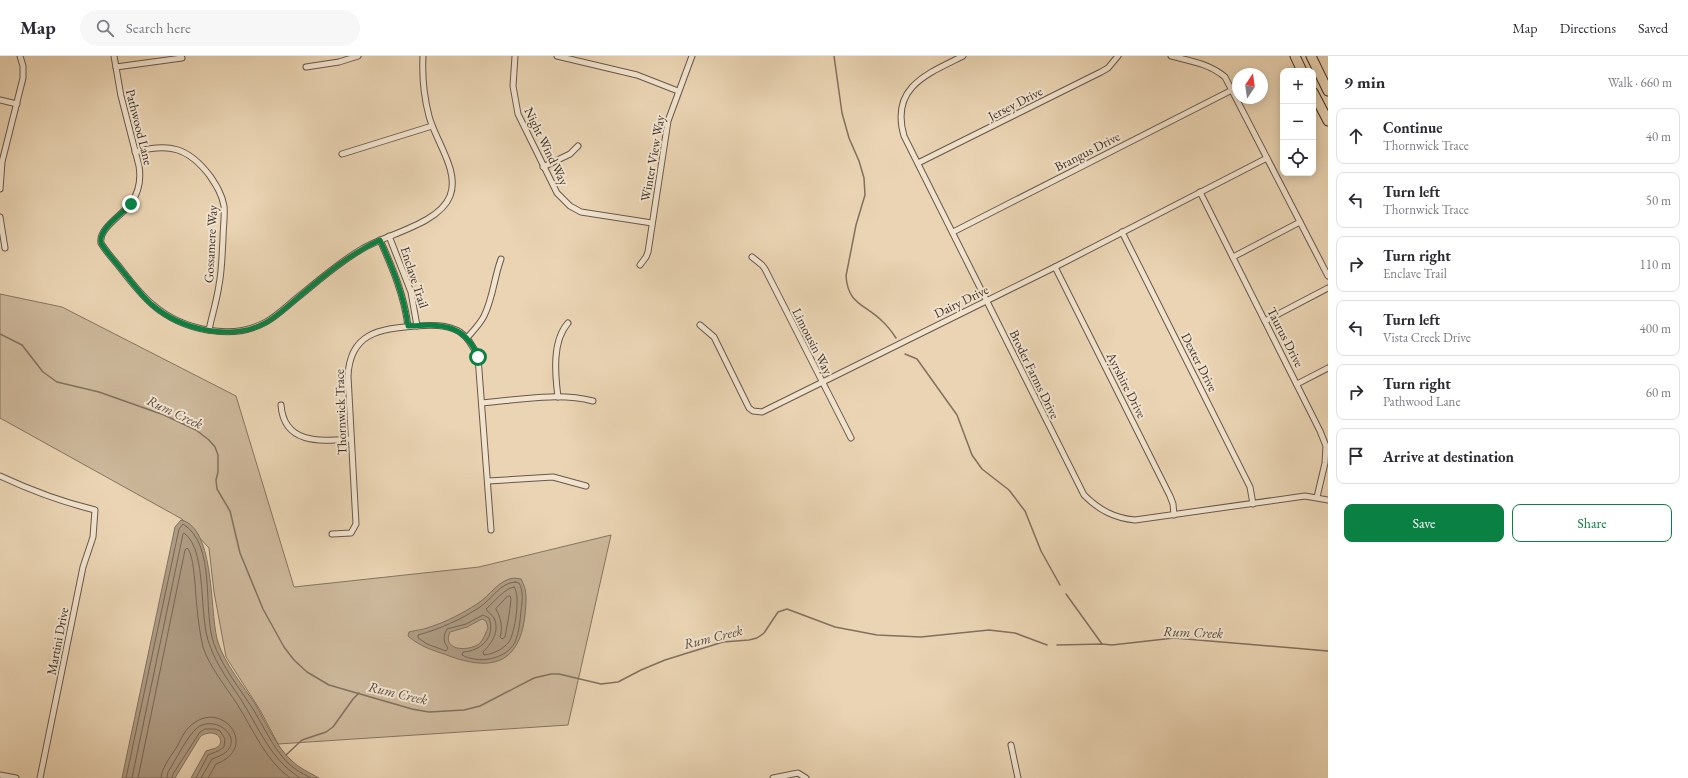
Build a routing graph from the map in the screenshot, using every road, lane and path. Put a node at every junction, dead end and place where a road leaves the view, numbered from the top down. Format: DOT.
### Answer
graph roads {
  1 [pos="20,56"];
  2 [pos="114,56"];
  3 [pos="358,56"];
  4 [pos="423,56"];
  5 [pos="515,56"];
  6 [pos="557,56"];
  7 [pos="692,56"];
  8 [pos="963,56"];
  9 [pos="1118,56"];
  10 [pos="1171,56"];
  11 [pos="1295,56"];
  12 [pos="1311,56"];
  13 [pos="182,58"];
  14 [pos="116,67"];
  15 [pos="306,67"];
  16 [pos="1301,68"];
  17 [pos="1232,90"];
  18 [pos="678,91"];
  19 [pos="1328,91"];
  20 [pos="1316,98"];
  21 [pos="0,100"];
  22 [pos="16,104"];
  23 [pos="1239,104"];
  24 [pos="1328,121"];
  25 [pos="432,126"];
  26 [pos="578,146"];
  27 [pos="135,152"];
  28 [pos="342,154"];
  29 [pos="1267,158"];
  30 [pos="918,163"];
  31 [pos="543,167"];
  32 [pos="0,185"];
  33 [pos="0,189"];
  34 [pos="1200,192"];
  35 [pos="0,218"];
  36 [pos="1300,222"];
  37 [pos="652,224"];
  38 [pos="952,232"];
  39 [pos="1122,232"];
  40 [pos="389,236"];
  41 [pos="380,240"];
  42 [pos="5,248"];
  43 [pos="752,257"];
  44 [pos="1233,257"];
  45 [pos="501,259"];
  46 [pos="640,265"];
  47 [pos="1055,267"];
  48 [pos="1328,276"];
  49 [pos="407,279"];
  50 [pos="399,284"];
  51 [pos="1328,288"];
  52 [pos="987,300"];
  53 [pos="1265,321"];
  54 [pos="568,323"];
  55 [pos="408,326"];
  56 [pos="417,326"];
  57 [pos="700,326"];
  58 [pos="209,330"];
  59 [pos="467,338"];
  60 [pos="1328,368"];
  61 [pos="822,383"];
  62 [pos="1297,384"];
  63 [pos="558,397"];
  64 [pos="593,401"];
  65 [pos="482,403"];
  66 [pos="281,405"];
  67 [pos="851,438"];
  68 [pos="351,439"];
  69 [pos="1327,446"];
  70 [pos="0,476"];
  71 [pos="488,481"];
  72 [pos="586,486"];
  73 [pos="1317,497"];
  74 [pos="1328,500"];
  75 [pos="1253,504"];
  76 [pos="1174,515"];
  77 [pos="491,530"];
  78 [pos="332,534"];
  79 [pos="1012,745"];
  80 [pos="0,775"];
  81 [pos="16,778"];
  82 [pos="40,778"];
  83 [pos="773,778"];
  84 [pos="806,778"];
  85 [pos="1018,778"];
  1 -- 22 [label="street"];
  2 -- 14 [label="street, Pathwood Lane"];
  3 -- 15 [label="street"];
  4 -- 25 [label="street"];
  5 -- 31 [label="street, Night Wind Way"];
  6 -- 18 [label="street"];
  7 -- 18 [label="street, Winter View Way"];
  8 -- 30 [label="street, Broder Farms Drive"];
  9 -- 30 [label="street, Jersey Drive"];
  10 -- 17 [label="street"];
  11 -- 16 [label="highway"];
  12 -- 19 [label="highway"];
  13 -- 14 [label="street"];
  14 -- 27 [label="street, Pathwood Lane"];
  17 -- 38 [label="street, Brangus Drive"];
  18 -- 37 [label="street, Winter View Way"];
  20 -- 24 [label="highway"];
  21 -- 22 [label="street"];
  22 -- 32 [label="street"];
  23 -- 29 [label="street"];
  25 -- 28 [label="street"];
  25 -- 40 [label="street"];
  26 -- 31 [label="street"];
  27 -- 58 [label="street, Gossamere Way"];
  27 -- 58 [label="street, Pathwood Lane"];
  29 -- 34 [label="street, Dairy Drive"];
  29 -- 36 [label="street"];
  30 -- 38 [label="street, Broder Farms Drive"];
  31 -- 37 [label="street, Night Wind Way"];
  32 -- 33 [label="street"];
  34 -- 39 [label="street, Dairy Drive"];
  34 -- 44 [label="street, Taurus Drive"];
  35 -- 42 [label="street"];
  36 -- 44 [label="street"];
  36 -- 48 [label="street"];
  37 -- 46 [label="street, Winter View Way"];
  38 -- 52 [label="street, Broder Farms Drive"];
  39 -- 47 [label="street, Dairy Drive"];
  39 -- 75 [label="street, Dexter Drive"];
  40 -- 41 [label="street"];
  40 -- 49 [label="street, Enclave Trail"];
  41 -- 50 [label="street, Enclave Trail"];
  41 -- 58 [label="street"];
  43 -- 61 [label="street, Limousin Way"];
  44 -- 53 [label="street, Taurus Drive"];
  45 -- 59 [label="street"];
  47 -- 52 [label="street, Dairy Drive"];
  47 -- 76 [label="street, Ayrshire Drive"];
  49 -- 50 [label="street"];
  49 -- 56 [label="street, Enclave Trail"];
  50 -- 55 [label="street, Enclave Trail"];
  51 -- 53 [label="street"];
  52 -- 61 [label="street, Dairy Drive"];
  52 -- 76 [label="street, Broder Farms Drive"];
  53 -- 62 [label="street, Taurus Drive"];
  54 -- 63 [label="street"];
  55 -- 56 [label="street, Thornwick Trace"];
  55 -- 68 [label="street, Thornwick Trace"];
  56 -- 59 [label="street, Thornwick Trace"];
  57 -- 61 [label="street, Dairy Drive"];
  59 -- 65 [label="street"];
  60 -- 62 [label="street"];
  61 -- 67 [label="street, Limousin Way"];
  62 -- 69 [label="street, Taurus Drive"];
  63 -- 64 [label="street"];
  63 -- 65 [label="street"];
  65 -- 71 [label="street"];
  66 -- 68 [label="street"];
  68 -- 78 [label="street, Thornwick Trace"];
  69 -- 73 [label="street, Taurus Drive"];
  70 -- 82 [label="street, Martini Drive"];
  71 -- 72 [label="street"];
  71 -- 77 [label="street"];
  73 -- 74 [label="street, Broder Farms Drive"];
  73 -- 75 [label="street, Broder Farms Drive"];
  75 -- 76 [label="street, Broder Farms Drive"];
  79 -- 85 [label="street"];
  80 -- 81 [label="street"];
  83 -- 84 [label="street"];
}
